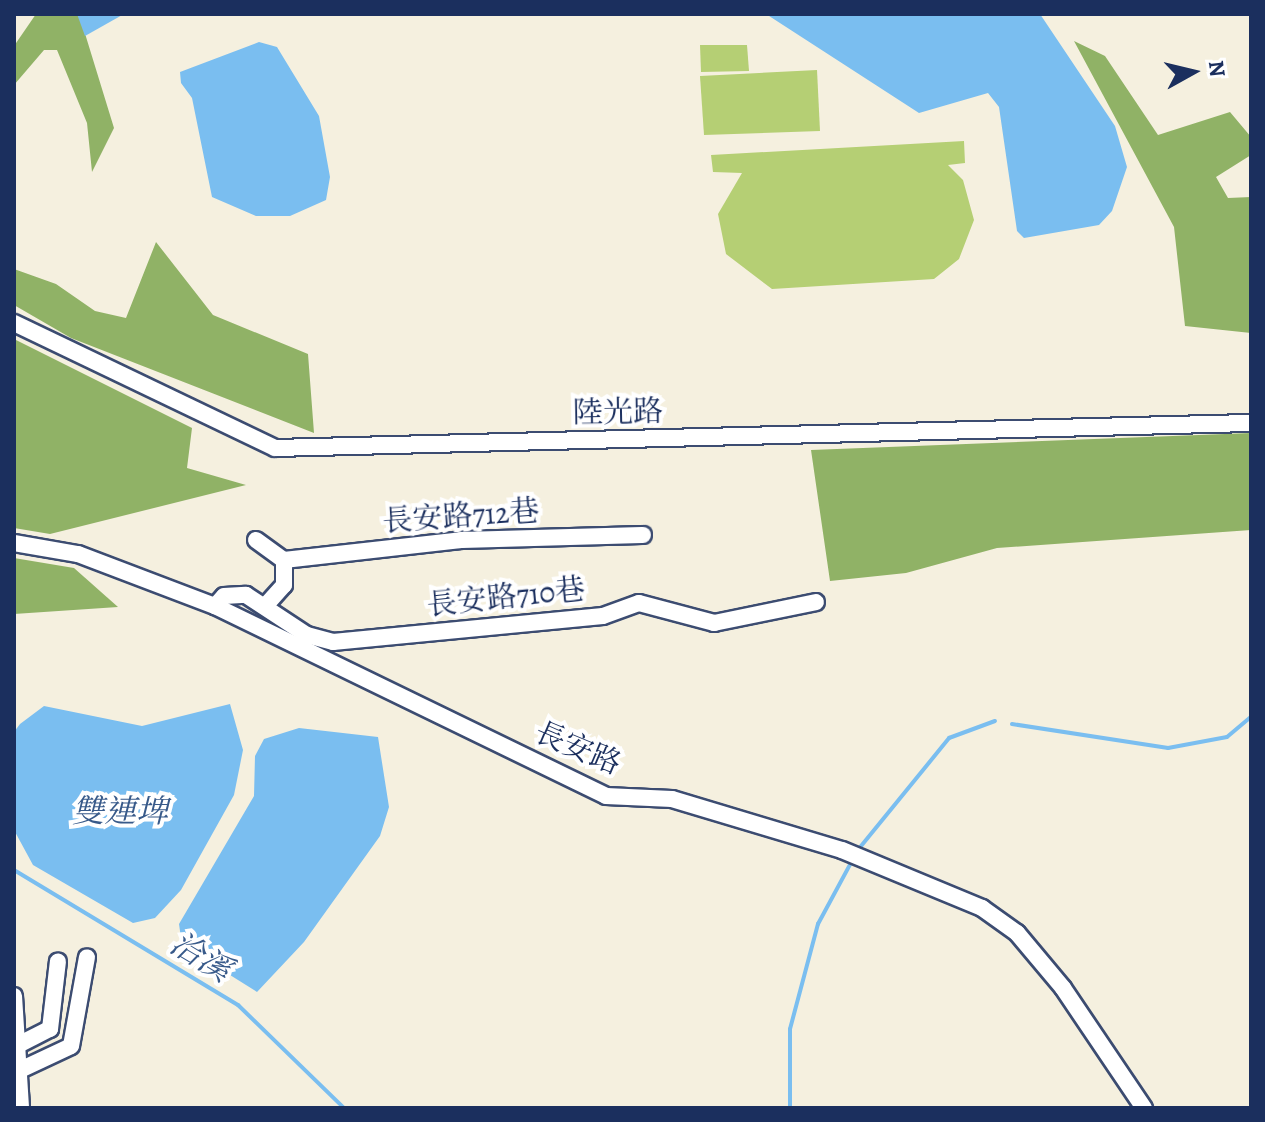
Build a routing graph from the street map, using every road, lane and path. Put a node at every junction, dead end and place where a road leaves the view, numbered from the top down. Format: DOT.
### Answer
graph roads {
  1 [pos="14,323"];
  2 [pos="1251,423"];
  3 [pos="643,535"];
  4 [pos="256,540"];
  5 [pos="14,543"];
  6 [pos="284,560"];
  7 [pos="816,602"];
  8 [pos="268,603"];
  9 [pos="215,606"];
  10 [pos="87,957"];
  11 [pos="58,961"];
  12 [pos="14,996"];
  13 [pos="18,1045"];
  14 [pos="20,1070"];
  15 [pos="21,1108"];
  16 [pos="1144,1108"];
  1 -- 2 [label="street, 陸光路"];
  3 -- 6 [label="street, 長安路712巷"];
  4 -- 6 [label="street"];
  5 -- 9 [label="street, 長安路"];
  6 -- 8 [label="street"];
  7 -- 8 [label="street, 長安路710巷"];
  8 -- 9 [label="street"];
  9 -- 16 [label="street, 長安路"];
  10 -- 14 [label="street"];
  11 -- 13 [label="street"];
  12 -- 13 [label="street"];
  13 -- 14 [label="street"];
  14 -- 15 [label="street"];
}
